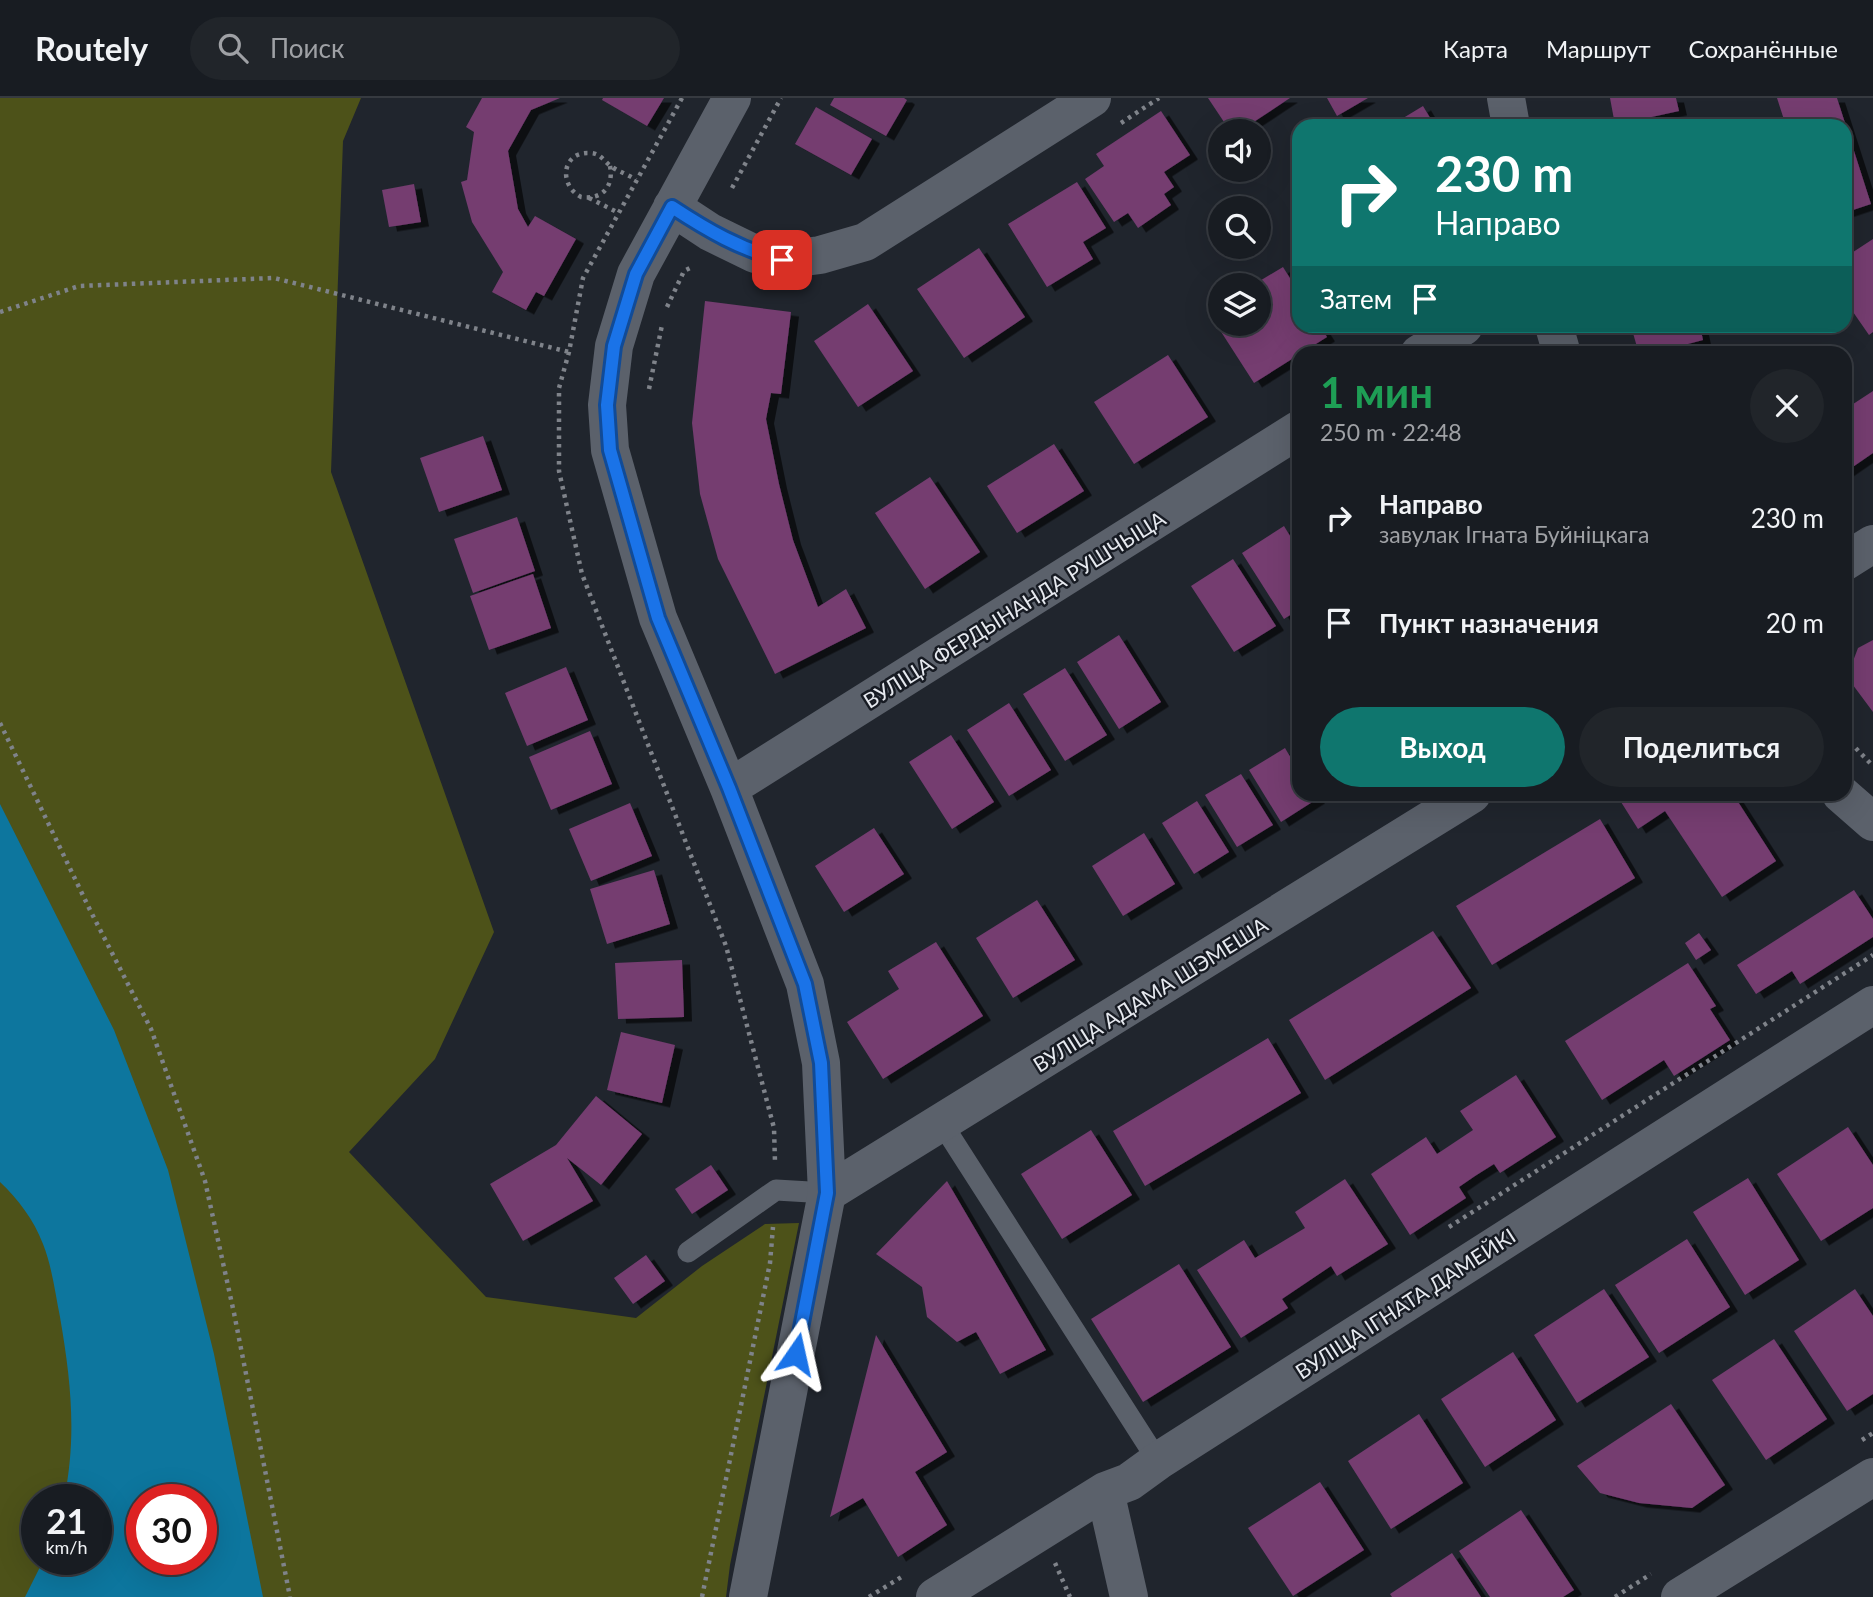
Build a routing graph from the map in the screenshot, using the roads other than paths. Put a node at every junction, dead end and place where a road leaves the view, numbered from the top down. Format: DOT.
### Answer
graph roads {
  1 [pos="732,98"];
  2 [pos="1506,98"];
  3 [pos="1102,113"];
  4 [pos="1510,119"];
  5 [pos="672,207"];
  6 [pos="1453,333"];
  7 [pos="1432,346"];
  8 [pos="1292,434"];
  9 [pos="1873,544"];
  10 [pos="1852,557"];
  11 [pos="729,788"];
  12 [pos="1461,801"];
  13 [pos="1849,801"];
  14 [pos="1873,822"];
  15 [pos="1873,1005"];
  16 [pos="941,1122"];
  17 [pos="827,1193"];
  18 [pos="688,1252"];
  19 [pos="1158,1461"];
  20 [pos="1873,1477"];
  21 [pos="1105,1492"];
  22 [pos="748,1597"];
  23 [pos="935,1597"];
  24 [pos="1129,1597"];
  25 [pos="1681,1597"];
  1 -- 5 [label="street"];
  2 -- 4 [label="street"];
  3 -- 5 [label="street"];
  5 -- 11 [label="street"];
  6 -- 7 [label="street"];
  8 -- 11 [label="street, ВУЛІЦА ФЕРДЫНАНДА РУШЧЫЦА"];
  9 -- 10 [label="street"];
  11 -- 17 [label="street"];
  12 -- 16 [label="street, ВУЛІЦА АДАМА ШЭМЕША"];
  13 -- 14 [label="street"];
  15 -- 19 [label="street, ВУЛІЦА ІГНАТА ДАМЕЙКІ"];
  16 -- 17 [label="street, ВУЛІЦА АДАМА ШЭМЕША"];
  16 -- 19 [label="lane"];
  17 -- 18 [label="lane"];
  17 -- 22 [label="street"];
  19 -- 21 [label="street, ВУЛІЦА ІГНАТА ДАМЕЙКІ"];
  20 -- 25 [label="street"];
  21 -- 23 [label="street, ВУЛІЦА ІГНАТА ДАМЕЙКІ"];
  21 -- 24 [label="street"];
}
